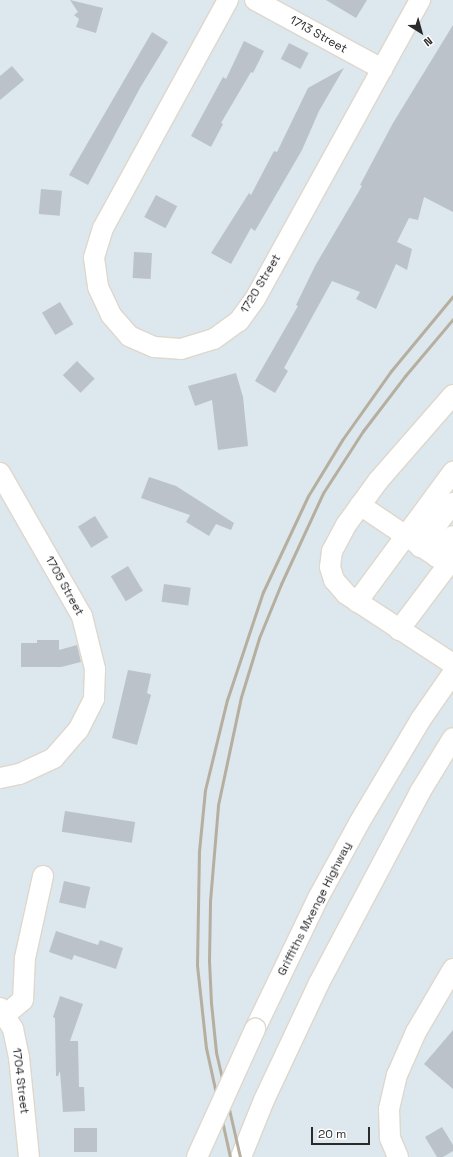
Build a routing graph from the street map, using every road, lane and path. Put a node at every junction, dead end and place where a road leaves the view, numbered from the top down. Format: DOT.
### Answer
graph roads {
  1 [pos="228,0"];
  2 [pos="255,0"];
  3 [pos="420,0"];
  4 [pos="382,69"];
  5 [pos="453,395"];
  6 [pos="453,472"];
  7 [pos="0,473"];
  8 [pos="453,503"];
  9 [pos="360,505"];
  10 [pos="453,536"];
  11 [pos="433,553"];
  12 [pos="357,602"];
  13 [pos="399,630"];
  14 [pos="453,664"];
  15 [pos="453,673"];
  16 [pos="453,738"];
  17 [pos="0,778"];
  18 [pos="43,876"];
  19 [pos="452,975"];
  20 [pos="3,1012"];
  21 [pos="29,1157"];
  22 [pos="197,1157"];
  23 [pos="242,1157"];
  24 [pos="398,1157"];
  1 -- 4 [label="street, 1720 Street"];
  2 -- 4 [label="street, 1713 Street"];
  3 -- 4 [label="street, 1720 Street"];
  5 -- 9 [label="street"];
  6 -- 11 [label="street"];
  7 -- 17 [label="street, 1705 Street"];
  8 -- 11 [label="street"];
  9 -- 11 [label="street"];
  9 -- 12 [label="street"];
  10 -- 11 [label="street"];
  11 -- 12 [label="street"];
  11 -- 13 [label="street"];
  12 -- 13 [label="street"];
  13 -- 14 [label="street"];
  15 -- 22 [label="street, Griffiths Mxenge Highway, bridge"];
  16 -- 23 [label="street"];
  18 -- 20 [label="street"];
  19 -- 24 [label="street"];
  20 -- 21 [label="street, 1704 Street"];
}
